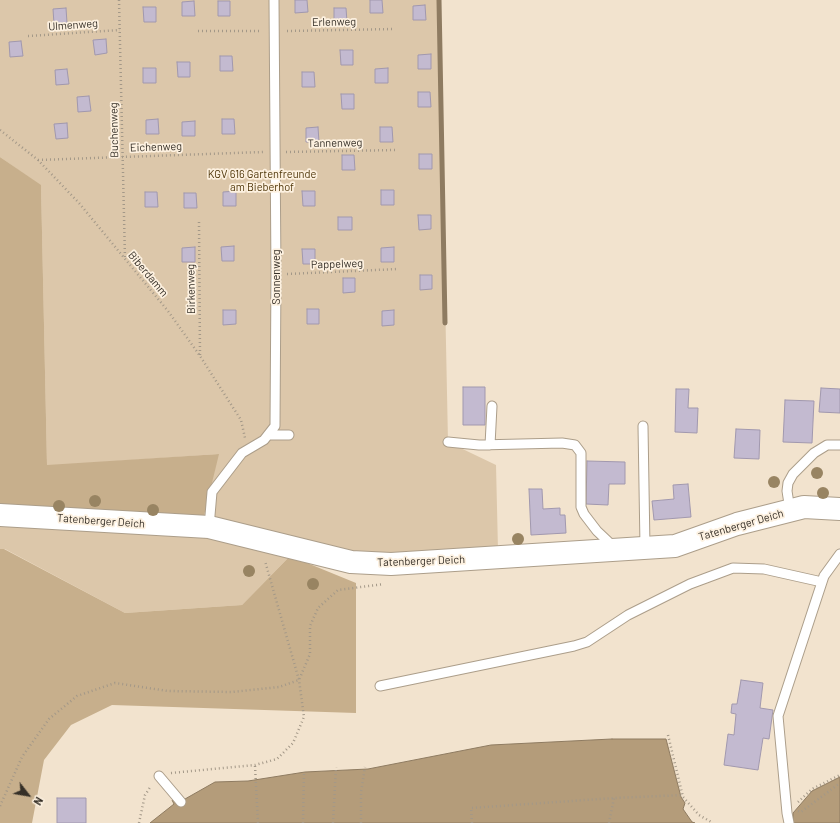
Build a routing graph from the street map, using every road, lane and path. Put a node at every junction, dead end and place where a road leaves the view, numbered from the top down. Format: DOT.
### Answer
graph roads {
  1 [pos="119,0"];
  2 [pos="274,0"];
  3 [pos="394,29"];
  4 [pos="120,30"];
  5 [pos="198,31"];
  6 [pos="274,31"];
  7 [pos="28,36"];
  8 [pos="0,130"];
  9 [pos="396,150"];
  10 [pos="275,152"];
  11 [pos="122,156"];
  12 [pos="38,160"];
  13 [pos="199,222"];
  14 [pos="125,259"];
  15 [pos="398,269"];
  16 [pos="276,274"];
  17 [pos="200,356"];
  18 [pos="492,406"];
  19 [pos="644,426"];
  20 [pos="268,435"];
  21 [pos="289,435"];
  22 [pos="448,442"];
  23 [pos="490,445"];
  24 [pos="840,445"];
  25 [pos="242,453"];
  26 [pos="840,509"];
  27 [pos="790,510"];
  28 [pos="0,514"];
  29 [pos="209,527"];
  30 [pos="258,539"];
  31 [pos="645,548"];
  32 [pos="617,549"];
  33 [pos="840,554"];
  34 [pos="822,582"];
  35 [pos="299,680"];
  36 [pos="380,686"];
  37 [pos="668,735"];
  38 [pos="255,766"];
  39 [pos="366,766"];
  40 [pos="336,767"];
  41 [pos="304,771"];
  42 [pos="840,775"];
  43 [pos="159,776"];
  44 [pos="840,783"];
  45 [pos="683,795"];
  46 [pos="614,798"];
  47 [pos="181,802"];
  48 [pos="0,806"];
  49 [pos="139,823"];
  50 [pos="258,823"];
  51 [pos="303,823"];
  52 [pos="333,823"];
  53 [pos="361,823"];
  54 [pos="472,823"];
  55 [pos="609,823"];
  56 [pos="713,823"];
  57 [pos="789,823"];
  1 -- 4 [label="path, Buchenweg"];
  2 -- 6 [label="lane, Sonnenweg"];
  3 -- 6 [label="path, Erlenweg"];
  4 -- 7 [label="path, Ulmenweg"];
  4 -- 11 [label="path, Buchenweg"];
  5 -- 6 [label="path, Erlenweg"];
  6 -- 10 [label="lane, Sonnenweg"];
  8 -- 12 [label="path, Biberdamm"];
  9 -- 10 [label="path, Tannenweg"];
  10 -- 11 [label="path, Eichenweg"];
  10 -- 16 [label="lane, Sonnenweg"];
  11 -- 12 [label="path, Eichenweg"];
  11 -- 14 [label="path, Buchenweg"];
  12 -- 14 [label="path, Biberdamm"];
  13 -- 17 [label="path, Birkenweg"];
  14 -- 17 [label="path, Biberdamm"];
  15 -- 16 [label="path, Pappelweg"];
  16 -- 20 [label="lane, Sonnenweg"];
  17 -- 25 [label="path, Biberdamm"];
  18 -- 23 [label="lane"];
  19 -- 31 [label="lane"];
  20 -- 21 [label="lane"];
  20 -- 25 [label="lane"];
  22 -- 23 [label="lane"];
  23 -- 32 [label="lane"];
  24 -- 27 [label="lane"];
  25 -- 29 [label="lane"];
  26 -- 27 [label="street, Tatenberger Deich"];
  27 -- 31 [label="street, Tatenberger Deich"];
  28 -- 29 [label="street, Tatenberger Deich"];
  29 -- 30 [label="street, Tatenberger Deich"];
  30 -- 32 [label="street, Tatenberger Deich"];
  30 -- 35 [label="path"];
  31 -- 32 [label="street, Tatenberger Deich"];
  33 -- 34 [label="lane"];
  34 -- 36 [label="lane"];
  34 -- 57 [label="lane"];
  35 -- 38 [label="path"];
  35 -- 48 [label="path"];
  37 -- 45 [label="path"];
  38 -- 43 [label="path"];
  38 -- 50 [label="path"];
  39 -- 53 [label="path"];
  40 -- 52 [label="path"];
  41 -- 51 [label="path"];
  42 -- 44 [label="path"];
  43 -- 47 [label="lane"];
  43 -- 49 [label="path"];
  45 -- 46 [label="path"];
  45 -- 56 [label="path"];
  46 -- 54 [label="path"];
  46 -- 55 [label="path"];
}
